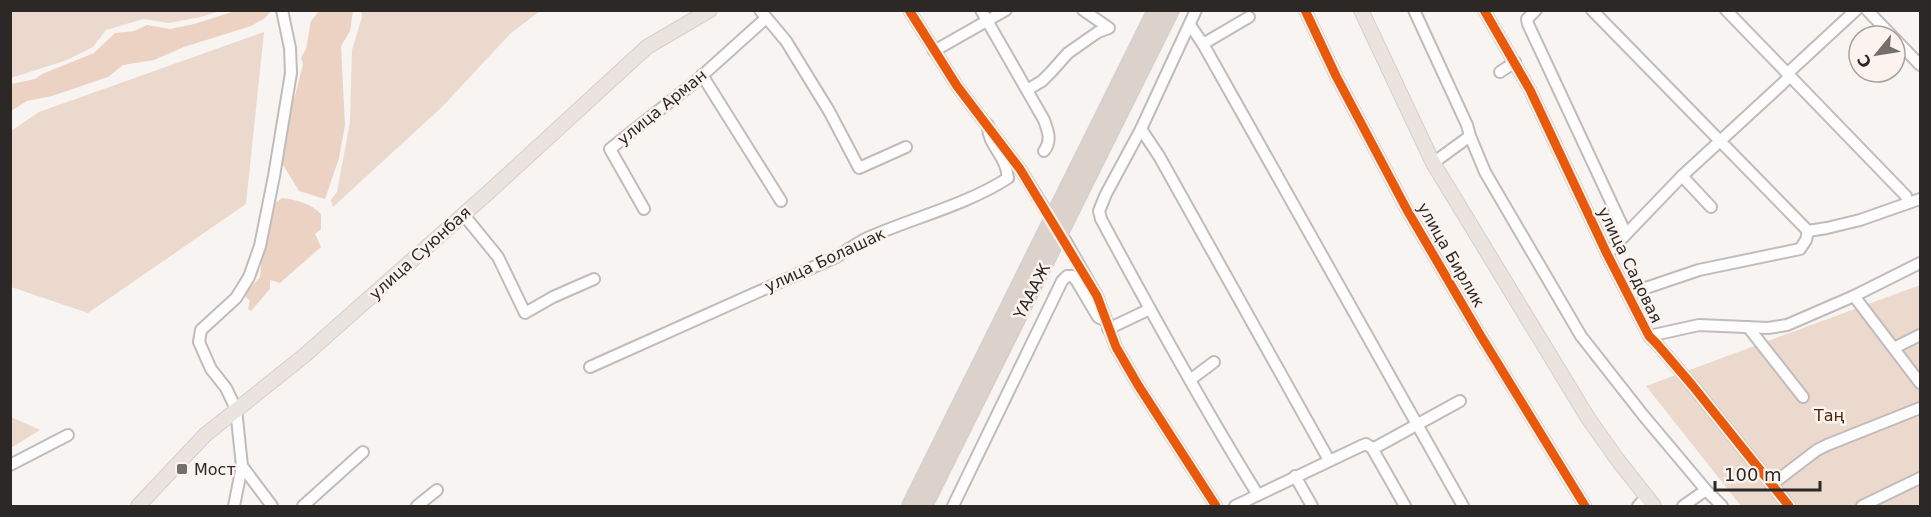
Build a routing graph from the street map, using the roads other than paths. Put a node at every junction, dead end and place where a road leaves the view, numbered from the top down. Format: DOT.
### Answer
graph roads {
  1 [pos="282,10"];
  2 [pos="710,10"];
  3 [pos="909,10"];
  4 [pos="981,10"];
  5 [pos="1006,10"];
  6 [pos="1083,10"];
  7 [pos="1156,10"];
  8 [pos="1171,10"];
  9 [pos="1196,10"];
  10 [pos="1305,10"];
  11 [pos="1361,10"];
  12 [pos="1414,10"];
  13 [pos="1484,10"];
  14 [pos="1536,10"];
  15 [pos="1592,10"];
  16 [pos="1726,10"];
  17 [pos="1856,10"];
  18 [pos="1867,10"];
  19 [pos="763,15"];
  20 [pos="1249,17"];
  21 [pos="987,21"];
  22 [pos="1881,24"];
  23 [pos="1190,25"];
  24 [pos="1203,44"];
  25 [pos="934,51"];
  26 [pos="1907,51"];
  27 [pos="1515,62"];
  28 [pos="1920,65"];
  29 [pos="1500,72"];
  30 [pos="702,75"];
  31 [pos="1790,76"];
  32 [pos="1027,90"];
  33 [pos="988,125"];
  34 [pos="1141,129"];
  35 [pos="1470,136"];
  36 [pos="1719,142"];
  37 [pos="906,147"];
  38 [pos="1044,151"];
  39 [pos="1433,163"];
  40 [pos="1682,176"];
  41 [pos="1920,199"];
  42 [pos="781,201"];
  43 [pos="1908,203"];
  44 [pos="1711,207"];
  45 [pos="644,209"];
  46 [pos="1046,211"];
  47 [pos="464,214"];
  48 [pos="1808,231"];
  49 [pos="1626,234"];
  50 [pos="1065,240"];
  51 [pos="1607,254"];
  52 [pos="1920,264"];
  53 [pos="594,279"];
  54 [pos="1628,294"];
  55 [pos="1854,296"];
  56 [pos="1150,309"];
  57 [pos="1107,325"];
  58 [pos="1748,327"];
  59 [pos="1920,335"];
  60 [pos="1649,336"];
  61 [pos="1894,348"];
  62 [pos="1214,362"];
  63 [pos="590,367"];
  64 [pos="1190,380"];
  65 [pos="1920,383"];
  66 [pos="1803,397"];
  67 [pos="1460,401"];
  68 [pos="1920,408"];
  69 [pos="236,409"];
  70 [pos="1418,424"];
  71 [pos="68,435"];
  72 [pos="1372,448"];
  73 [pos="363,452"];
  74 [pos="1329,460"];
  75 [pos="10,465"];
  76 [pos="242,466"];
  77 [pos="1295,476"];
  78 [pos="1920,478"];
  79 [pos="1772,485"];
  80 [pos="437,490"];
  81 [pos="1706,490"];
  82 [pos="1258,495"];
  83 [pos="1646,503"];
  84 [pos="138,507"];
  85 [pos="234,507"];
  86 [pos="272,507"];
  87 [pos="303,507"];
  88 [pos="417,507"];
  89 [pos="910,507"];
  90 [pos="924,507"];
  91 [pos="953,507"];
  92 [pos="1216,507"];
  93 [pos="1235,507"];
  94 [pos="1312,507"];
  95 [pos="1405,507"];
  96 [pos="1463,507"];
  97 [pos="1585,507"];
  98 [pos="1683,507"];
  99 [pos="1722,507"];
  100 [pos="1789,507"];
  101 [pos="1862,507"];
  1 -- 69 [label="street"];
  2 -- 47 [label="main road, улица Суюнбая"];
  3 -- 25 [label="street"];
  4 -- 21 [label="street"];
  5 -- 21 [label="street"];
  6 -- 32 [label="street"];
  7 -- 89 [label="highway, ҮАААЖ"];
  8 -- 90 [label="highway, ҮАААЖ"];
  9 -- 23 [label="street"];
  10 -- 97 [label="street, улица Бирлик"];
  11 -- 39 [label="main road"];
  12 -- 35 [label="street"];
  13 -- 27 [label="street, улица Садовая"];
  14 -- 49 [label="street"];
  15 -- 36 [label="street"];
  16 -- 31 [label="street"];
  17 -- 31 [label="street"];
  18 -- 22 [label="street"];
  19 -- 30 [label="street, улица Арман"];
  19 -- 37 [label="street"];
  20 -- 24 [label="street"];
  21 -- 25 [label="street"];
  21 -- 32 [label="street"];
  23 -- 24 [label="street"];
  23 -- 34 [label="street"];
  24 -- 70 [label="street"];
  25 -- 33 [label="street"];
  26 -- 28 [label="street"];
  27 -- 29 [label="street"];
  27 -- 51 [label="street, улица Садовая"];
  30 -- 42 [label="street"];
  30 -- 45 [label="street, улица Арман"];
  31 -- 36 [label="street"];
  31 -- 43 [label="street"];
  32 -- 38 [label="street"];
  33 -- 46 [label="street"];
  33 -- 63 [label="street, улица Болашак"];
  34 -- 56 [label="street"];
  34 -- 74 [label="street"];
  35 -- 39 [label="street"];
  35 -- 81 [label="street"];
  36 -- 40 [label="street"];
  36 -- 48 [label="street"];
  39 -- 83 [label="main road"];
  40 -- 44 [label="street"];
  40 -- 49 [label="street"];
  41 -- 43 [label="street"];
  43 -- 48 [label="street"];
  47 -- 53 [label="street"];
  47 -- 69 [label="main road, улица Суюнбая"];
  48 -- 54 [label="street"];
  49 -- 51 [label="street"];
  50 -- 57 [label="street"];
  51 -- 54 [label="street, улица Садовая"];
  52 -- 55 [label="street"];
  54 -- 60 [label="street, улица Садовая"];
  55 -- 58 [label="street"];
  55 -- 61 [label="street"];
  56 -- 57 [label="street"];
  56 -- 64 [label="street"];
  57 -- 91 [label="street"];
  57 -- 92 [label="street"];
  58 -- 60 [label="street"];
  58 -- 66 [label="street"];
  59 -- 61 [label="street"];
  60 -- 79 [label="street, улица Садовая"];
  61 -- 65 [label="street"];
  62 -- 64 [label="street"];
  64 -- 82 [label="street"];
  67 -- 70 [label="street"];
  68 -- 79 [label="street"];
  69 -- 76 [label="street"];
  69 -- 84 [label="main road, улица Суюнбая"];
  70 -- 72 [label="street"];
  70 -- 96 [label="street"];
  71 -- 75 [label="street"];
  72 -- 74 [label="street"];
  72 -- 95 [label="street"];
  73 -- 87 [label="street"];
  74 -- 77 [label="street"];
  76 -- 85 [label="street"];
  76 -- 86 [label="street"];
  77 -- 82 [label="street"];
  77 -- 94 [label="street"];
  78 -- 101 [label="street"];
  79 -- 100 [label="street, улица Садовая"];
  80 -- 88 [label="street"];
  81 -- 98 [label="street"];
  81 -- 99 [label="street"];
  82 -- 93 [label="street"];
}
